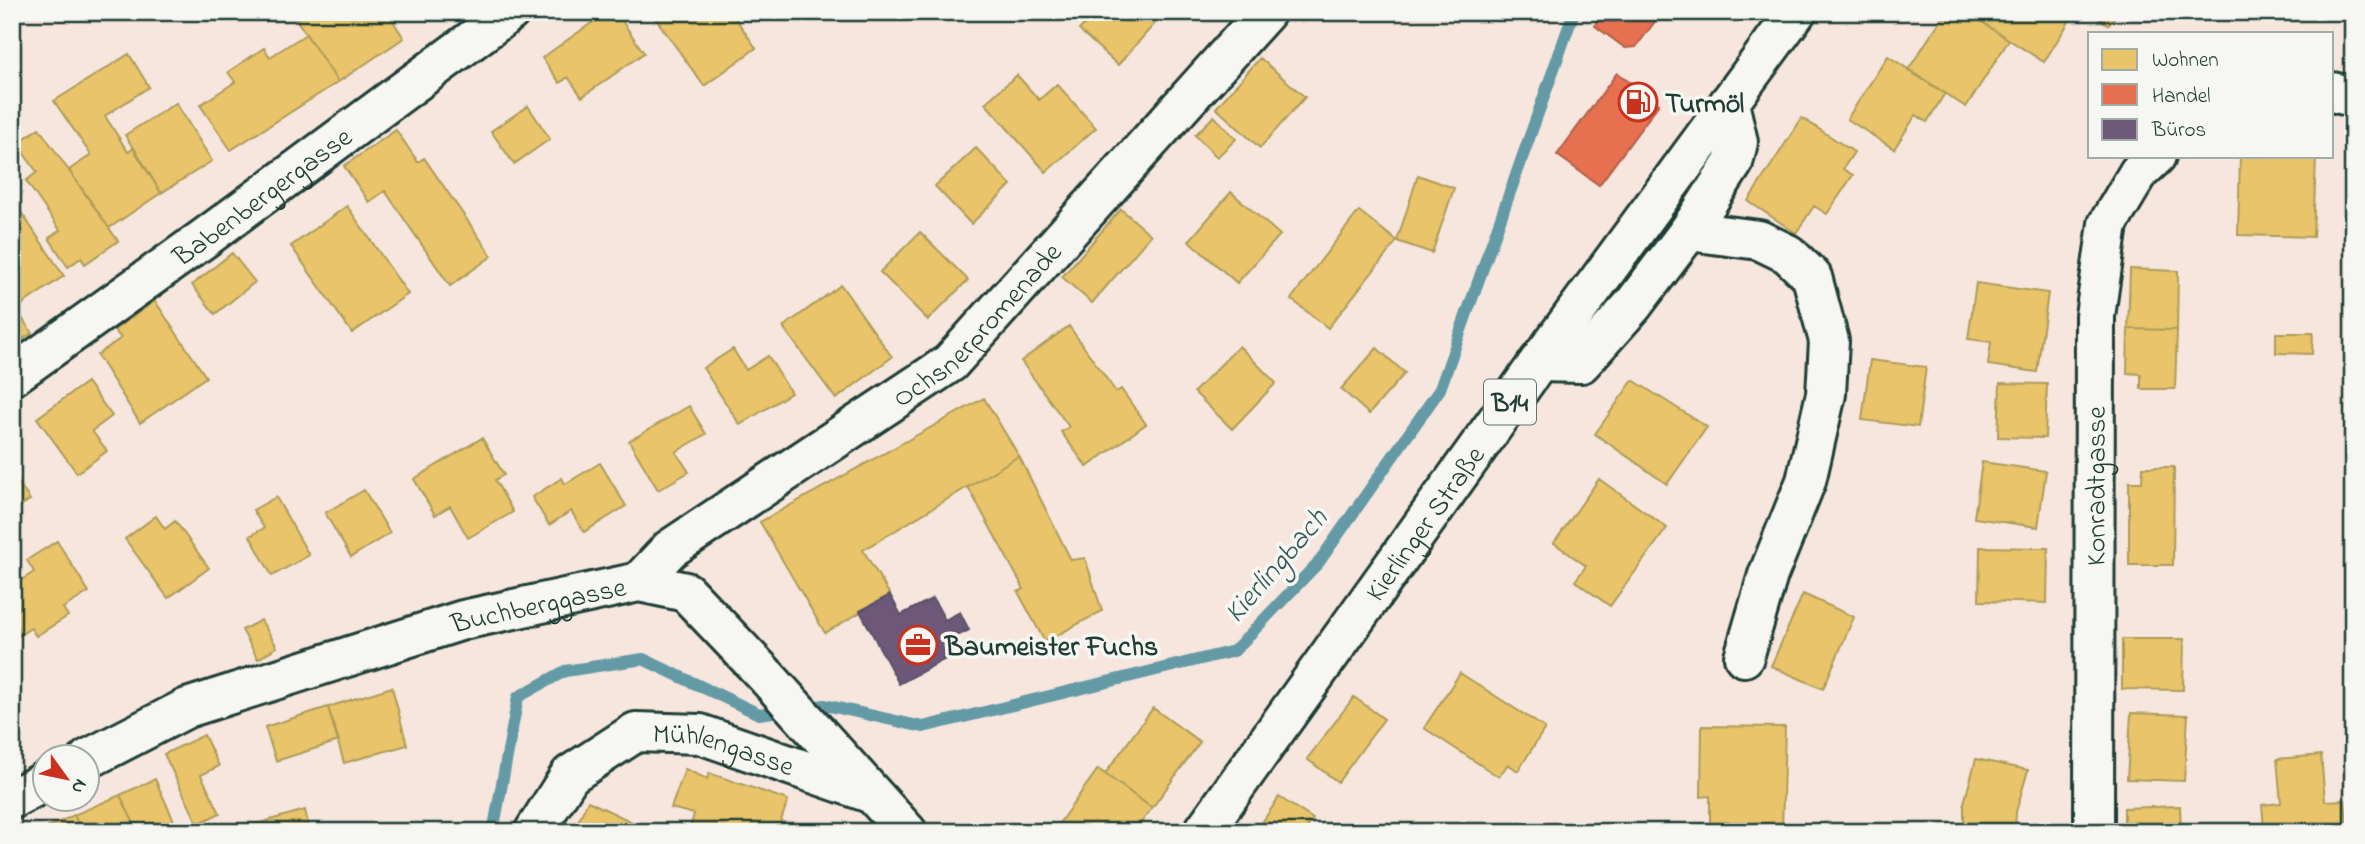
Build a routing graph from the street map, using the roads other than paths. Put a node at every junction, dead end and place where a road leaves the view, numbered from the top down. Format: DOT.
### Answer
graph roads {
  1 [pos="510,12"];
  2 [pos="1266,12"];
  3 [pos="1796,12"];
  4 [pos="2334,92"];
  5 [pos="2353,97"];
  6 [pos="1729,103"];
  7 [pos="2154,158"];
  8 [pos="1689,231"];
  9 [pos="1539,362"];
  10 [pos="12,376"];
  11 [pos="639,582"];
  12 [pos="1744,657"];
  13 [pos="102,753"];
  14 [pos="32,788"];
  15 [pos="869,792"];
  16 [pos="12,799"];
  17 [pos="534,832"];
  18 [pos="907,832"];
  19 [pos="1202,832"];
  20 [pos="2094,832"];
  1 -- 10 [label="street, Babenbergergasse"];
  2 -- 11 [label="street, Ochsnerpromenade"];
  3 -- 6 [label="street, Kierlinger Straße / B14"];
  4 -- 5 [label="street"];
  6 -- 8 [label="street"];
  6 -- 9 [label="street, Kierlinger Straße / B14"];
  7 -- 20 [label="street, Konradtgasse"];
  8 -- 9 [label="street"];
  8 -- 12 [label="street"];
  9 -- 19 [label="street, Kierlinger Straße / B14"];
  11 -- 13 [label="street, Buchberggasse"];
  11 -- 15 [label="street, Buchberggasse"];
  14 -- 16 [label="street"];
  15 -- 17 [label="street, Mühlengasse"];
  15 -- 18 [label="street, Buchberggasse"];
}
